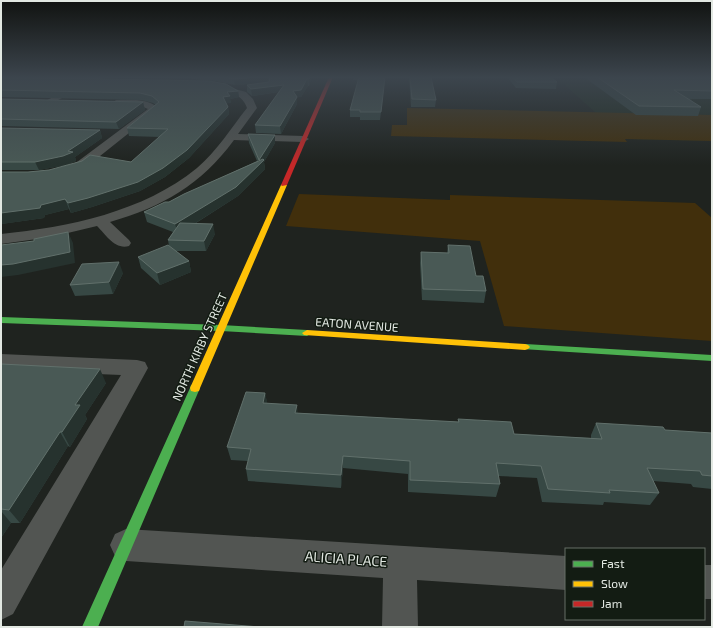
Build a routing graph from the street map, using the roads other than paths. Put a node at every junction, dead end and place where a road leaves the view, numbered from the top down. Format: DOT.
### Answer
graph roads {
  1 [pos="150,106"];
  2 [pos="251,106"];
  3 [pos="318,106"];
  4 [pos="107,133"];
  5 [pos="122,134"];
  6 [pos="230,137"];
  7 [pos="304,139"];
  8 [pos="58,174"];
  9 [pos="100,220"];
  10 [pos="1,239"];
  11 [pos="123,243"];
  12 [pos="1,320"];
  13 [pos="221,328"];
  14 [pos="712,358"];
  15 [pos="1,362"];
  16 [pos="126,545"];
  17 [pos="400,562"];
  18 [pos="565,573"];
  19 [pos="1,602"];
  20 [pos="90,627"];
  21 [pos="400,627"];
  1 -- 5 [label="street"];
  2 -- 6 [label="street"];
  3 -- 7 [label="street, NORTH KIRBY STREET"];
  4 -- 5 [label="street"];
  5 -- 8 [label="street"];
  6 -- 7 [label="street"];
  6 -- 9 [label="street"];
  7 -- 13 [label="street, NORTH KIRBY STREET"];
  9 -- 10 [label="street"];
  9 -- 11 [label="street"];
  12 -- 13 [label="street, EATON AVENUE"];
  13 -- 14 [label="street, EATON AVENUE"];
  13 -- 16 [label="street, NORTH KIRBY STREET"];
  15 -- 19 [label="street"];
  16 -- 17 [label="street, ALICIA PLACE"];
  16 -- 20 [label="street, NORTH KIRBY STREET"];
  17 -- 18 [label="street, ALICIA PLACE"];
  17 -- 21 [label="street"];
}
